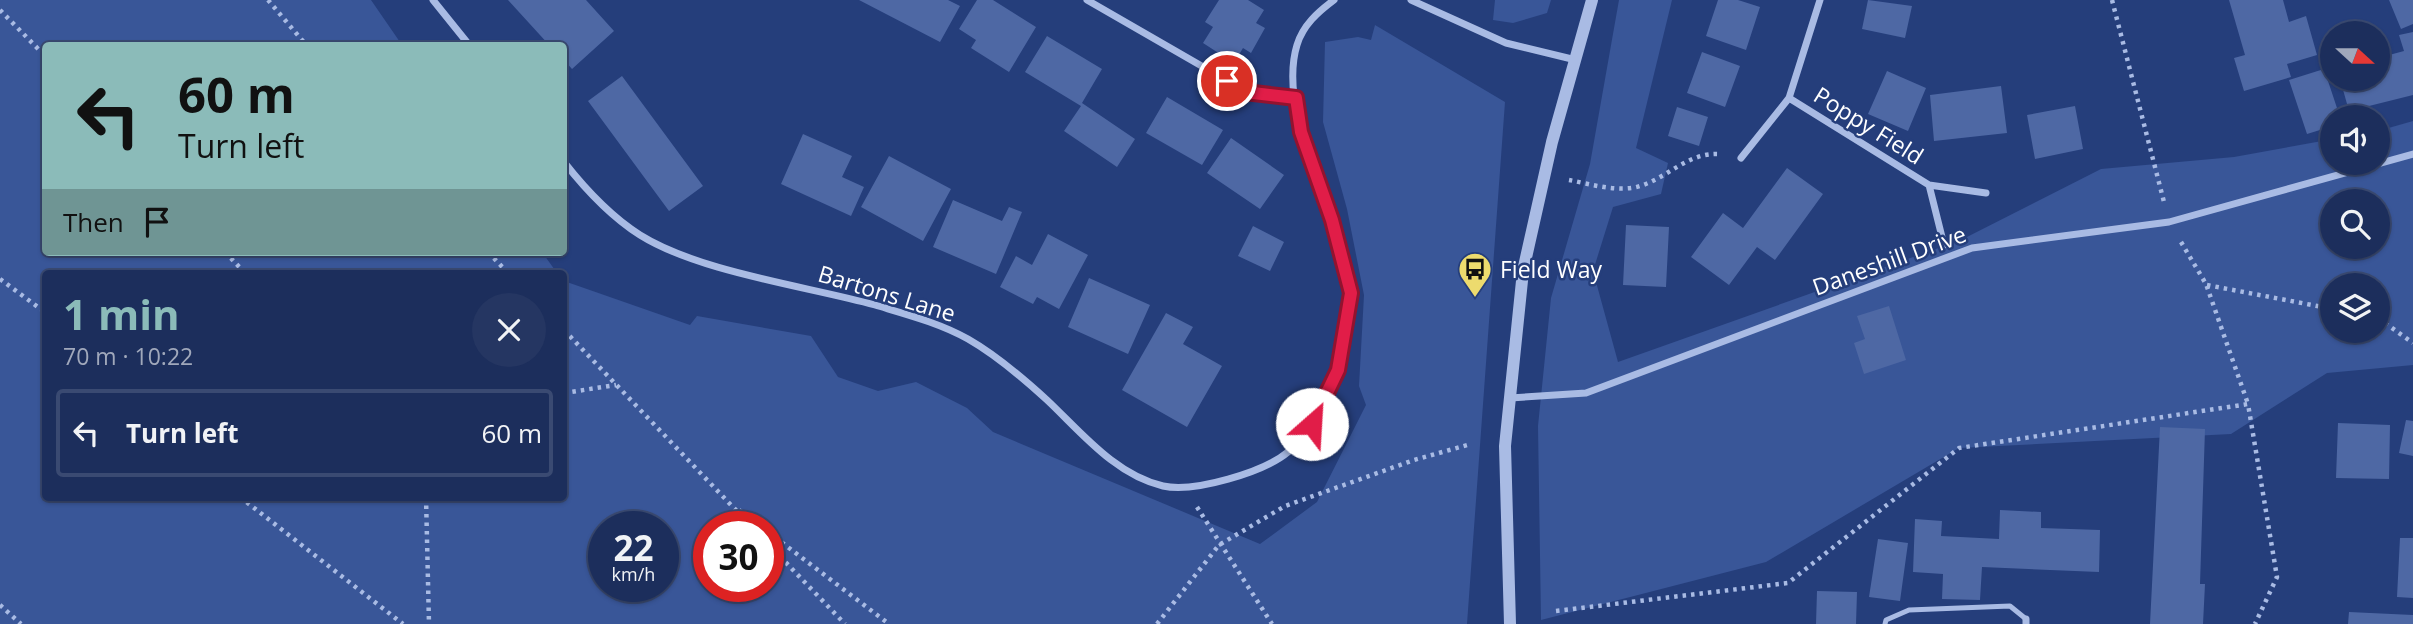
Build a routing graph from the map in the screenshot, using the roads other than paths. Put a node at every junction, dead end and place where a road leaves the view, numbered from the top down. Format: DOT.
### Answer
graph roads {
  1 [pos="433,0"];
  2 [pos="1087,0"];
  3 [pos="1334,0"];
  4 [pos="1411,0"];
  5 [pos="1592,0"];
  6 [pos="1820,0"];
  7 [pos="467,42"];
  8 [pos="1576,60"];
  9 [pos="1296,98"];
  10 [pos="1789,98"];
  11 [pos="2413,154"];
  12 [pos="1741,158"];
  13 [pos="567,166"];
  14 [pos="1929,185"];
  15 [pos="1986,193"];
  16 [pos="1944,245"];
  17 [pos="1509,398"];
  18 [pos="2026,622"];
  19 [pos="1510,624"];
  20 [pos="1885,624"];
  1 -- 7 [label="street"];
  2 -- 9 [label="street"];
  3 -- 9 [label="street"];
  4 -- 8 [label="street"];
  5 -- 8 [label="street"];
  6 -- 10 [label="street, Poppy Field"];
  8 -- 17 [label="street"];
  9 -- 13 [label="street, Bartons Lane"];
  10 -- 12 [label="street, Poppy Field"];
  10 -- 14 [label="street, Poppy Field"];
  11 -- 17 [label="street, Daneshill Drive"];
  14 -- 15 [label="street, Poppy Field"];
  14 -- 16 [label="street, Poppy Field"];
  17 -- 19 [label="street"];
  18 -- 20 [label="lane"];
}
